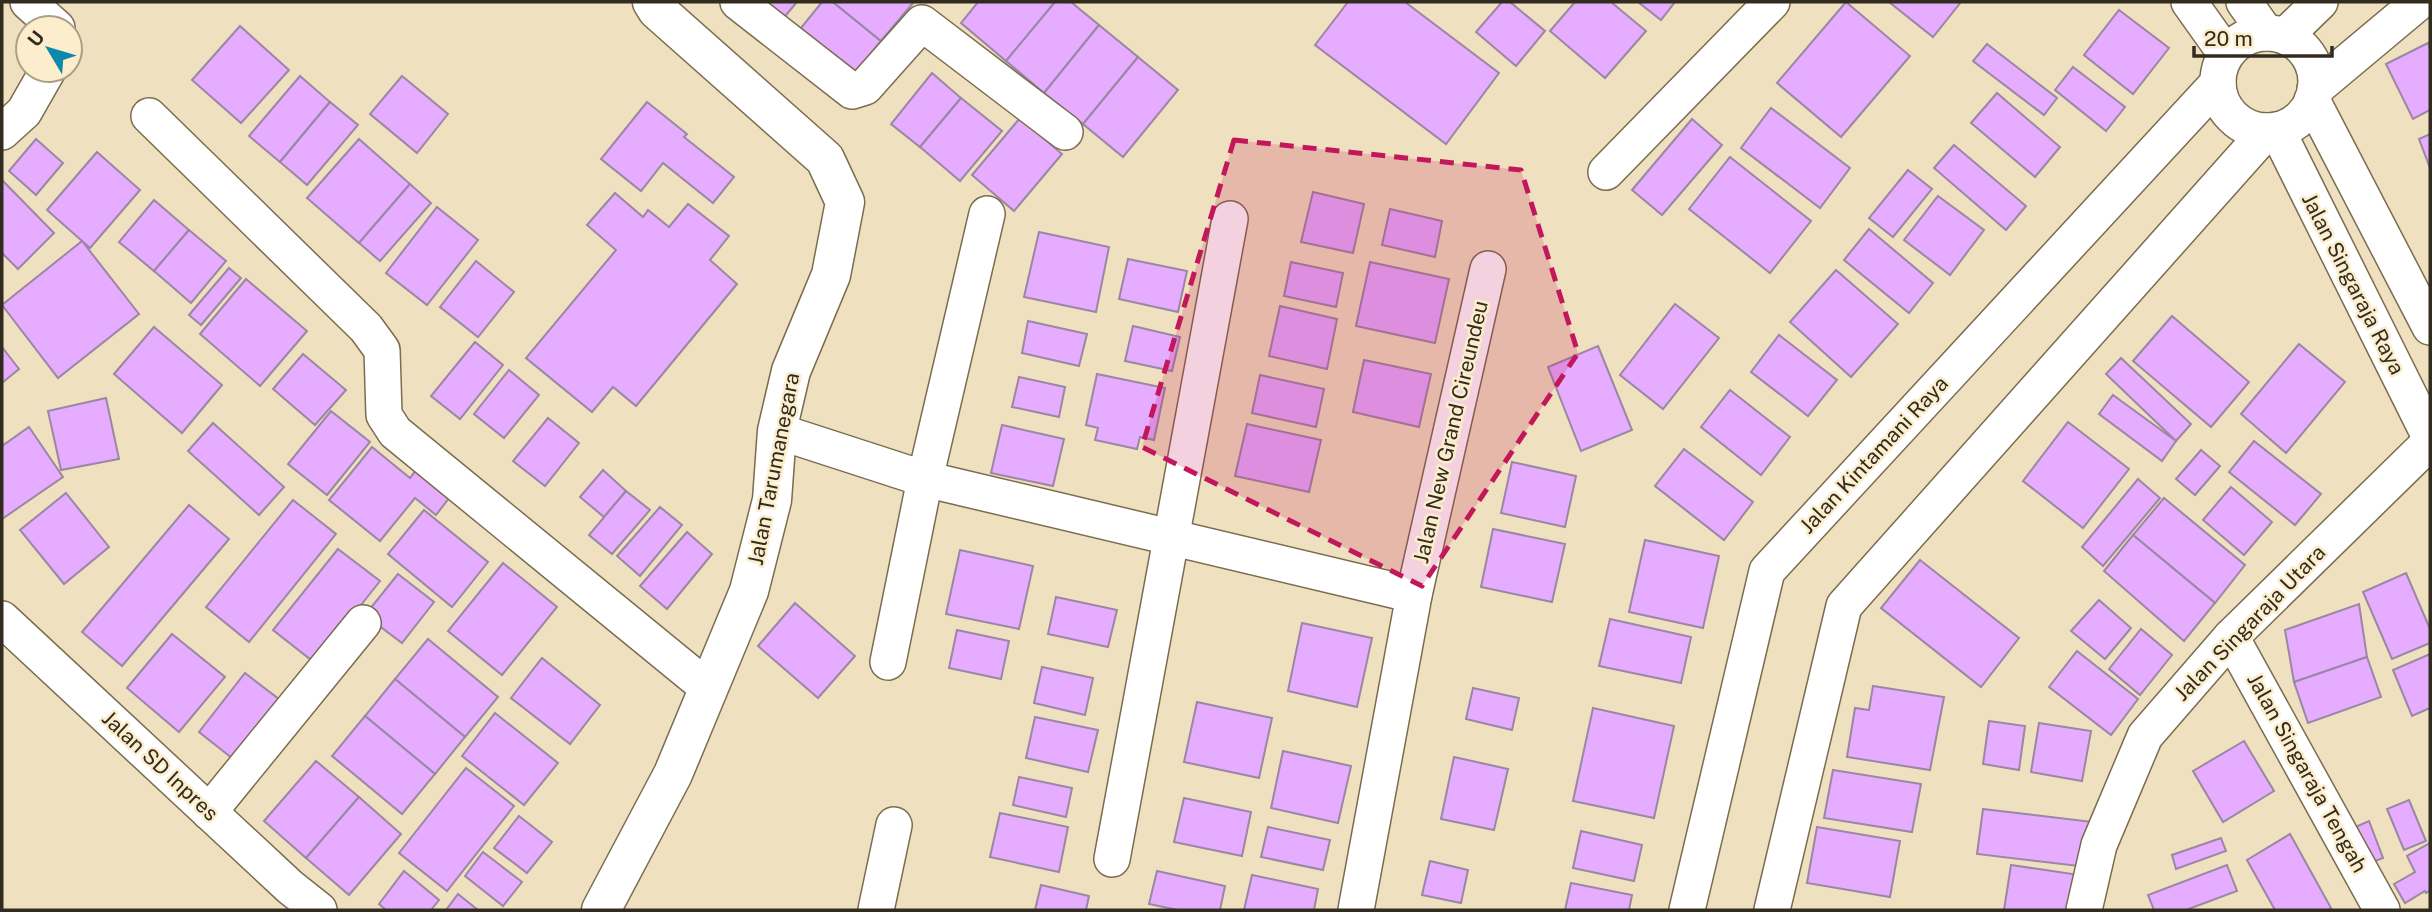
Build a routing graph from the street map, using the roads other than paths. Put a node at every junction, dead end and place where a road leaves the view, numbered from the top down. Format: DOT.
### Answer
graph roads {
  1 [pos="28,2"];
  2 [pos="652,2"];
  3 [pos="738,2"];
  4 [pos="1772,2"];
  5 [pos="2189,2"];
  6 [pos="2244,2"];
  7 [pos="2320,2"];
  8 [pos="2419,2"];
  9 [pos="930,13"];
  10 [pos="41,14"];
  11 [pos="2276,35"];
  12 [pos="2222,68"];
  13 [pos="40,84"];
  14 [pos="2314,94"];
  15 [pos="149,116"];
  16 [pos="2272,130"];
  17 [pos="2,132"];
  18 [pos="1065,132"];
  19 [pos="1606,172"];
  20 [pos="987,214"];
  21 [pos="1230,219"];
  22 [pos="1488,269"];
  23 [pos="2430,327"];
  24 [pos="778,431"];
  25 [pos="2430,437"];
  26 [pos="2430,442"];
  27 [pos="925,479"];
  28 [pos="1173,537"];
  29 [pos="1414,595"];
  30 [pos="2,619"];
  31 [pos="363,623"];
  32 [pos="2231,637"];
  33 [pos="888,662"];
  34 [pos="708,688"];
  35 [pos="209,812"];
  36 [pos="894,825"];
  37 [pos="1112,859"];
  38 [pos="319,910"];
  39 [pos="601,910"];
  40 [pos="876,910"];
  41 [pos="1356,910"];
  42 [pos="1687,910"];
  43 [pos="1772,910"];
  44 [pos="2084,910"];
  45 [pos="2382,910"];
  1 -- 10 [label="street"];
  2 -- 24 [label="street, Jalan Tarumanegara"];
  3 -- 9 [label="street"];
  4 -- 19 [label="street"];
  5 -- 12 [label="street"];
  6 -- 11 [label="street"];
  7 -- 11 [label="street"];
  8 -- 14 [label="street"];
  9 -- 18 [label="street"];
  11 -- 12 [label="street"];
  11 -- 14 [label="street"];
  12 -- 16 [label="street"];
  12 -- 42 [label="street, Jalan Kintamani Raya"];
  13 -- 17 [label="street"];
  14 -- 16 [label="street"];
  14 -- 23 [label="street"];
  15 -- 34 [label="street"];
  16 -- 25 [label="street, Jalan Singaraja Raya"];
  16 -- 43 [label="street"];
  20 -- 27 [label="street"];
  21 -- 28 [label="street"];
  22 -- 29 [label="street, Jalan New Grand Cireundeu"];
  24 -- 27 [label="street"];
  24 -- 34 [label="street, Jalan Tarumanegara"];
  26 -- 32 [label="street, Jalan Singaraja Utara"];
  27 -- 28 [label="street"];
  27 -- 33 [label="street"];
  28 -- 29 [label="street"];
  28 -- 37 [label="street"];
  29 -- 41 [label="street, Jalan New Grand Cireundeu"];
  30 -- 35 [label="street, Jalan SD Inpres"];
  31 -- 35 [label="street"];
  32 -- 44 [label="street, Jalan Singaraja Utara"];
  32 -- 45 [label="street, Jalan Singaraja Tengah"];
  34 -- 39 [label="street, Jalan Tarumanegara"];
  35 -- 38 [label="street, Jalan SD Inpres"];
  36 -- 40 [label="street"];
}
